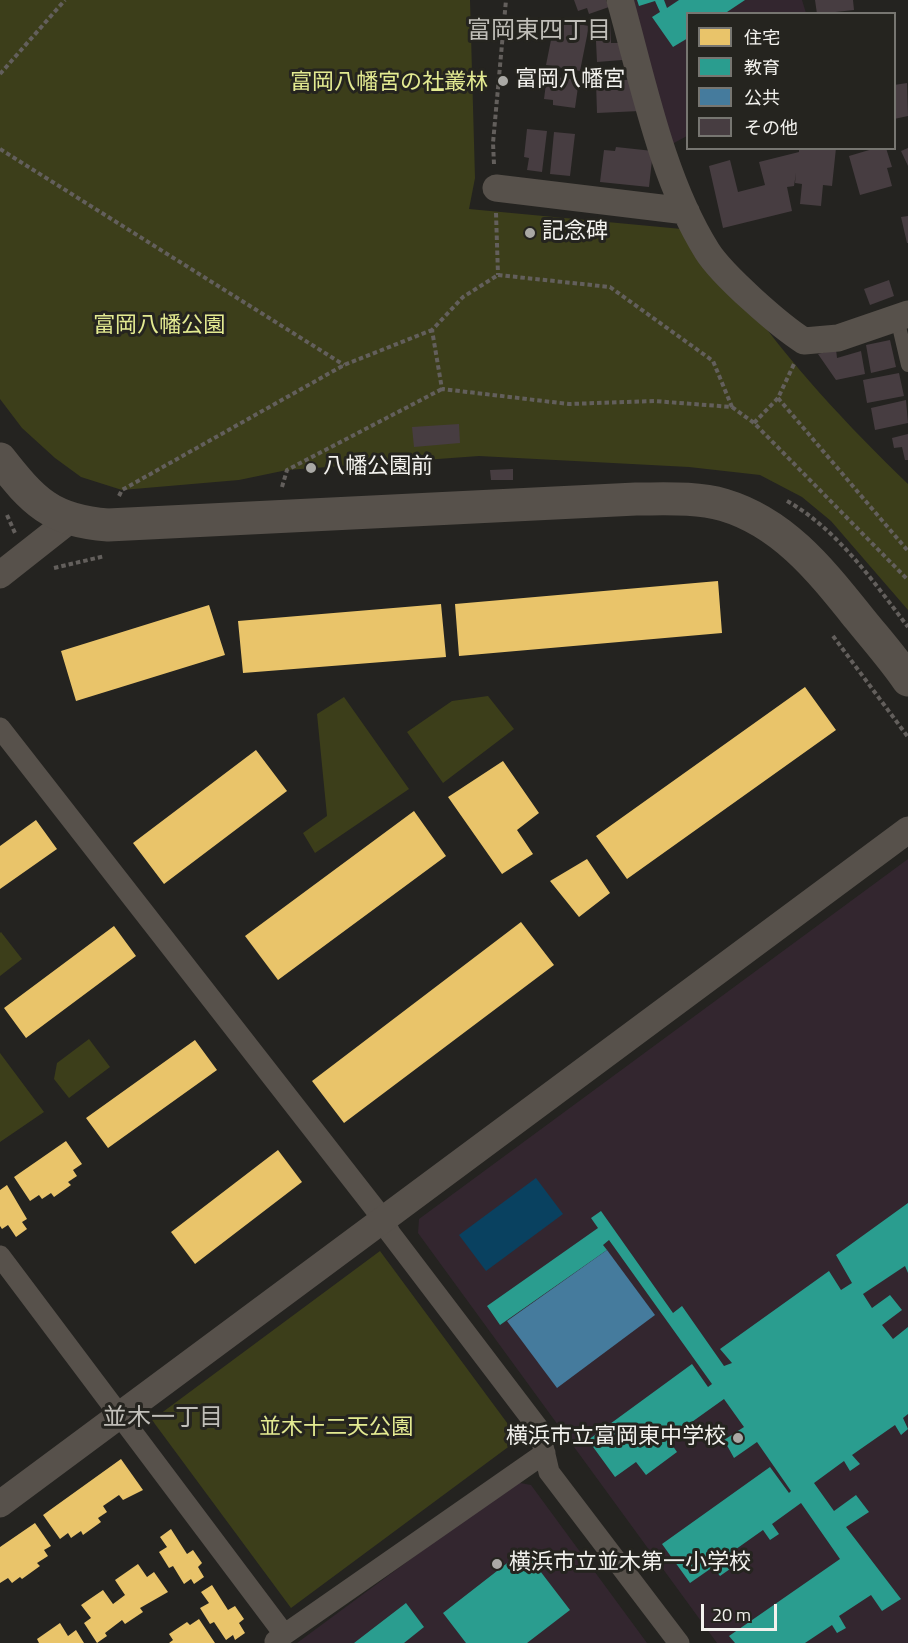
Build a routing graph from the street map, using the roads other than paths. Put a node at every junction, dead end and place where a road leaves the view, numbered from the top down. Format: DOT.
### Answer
graph roads {
  1 [pos="620,0"];
  2 [pos="496,188"];
  3 [pos="686,211"];
  4 [pos="903,316"];
  5 [pos="908,365"];
  6 [pos="0,459"];
  7 [pos="71,519"];
  8 [pos="0,575"];
  9 [pos="908,680"];
  10 [pos="0,728"];
  11 [pos="908,830"];
  12 [pos="383,1219"];
  13 [pos="0,1256"];
  14 [pos="118,1414"];
  15 [pos="545,1452"];
  16 [pos="0,1504"];
  17 [pos="278,1639"];
  18 [pos="679,1643"];
  1 -- 3 [label="street"];
  2 -- 3 [label="street"];
  3 -- 4 [label="street"];
  4 -- 5 [label="lane"];
  6 -- 7 [label="street"];
  7 -- 8 [label="street"];
  7 -- 9 [label="street"];
  10 -- 12 [label="street"];
  11 -- 12 [label="street"];
  12 -- 14 [label="street"];
  12 -- 15 [label="street"];
  13 -- 14 [label="street"];
  14 -- 16 [label="street"];
  14 -- 17 [label="street"];
  15 -- 17 [label="street"];
  15 -- 18 [label="street"];
}
